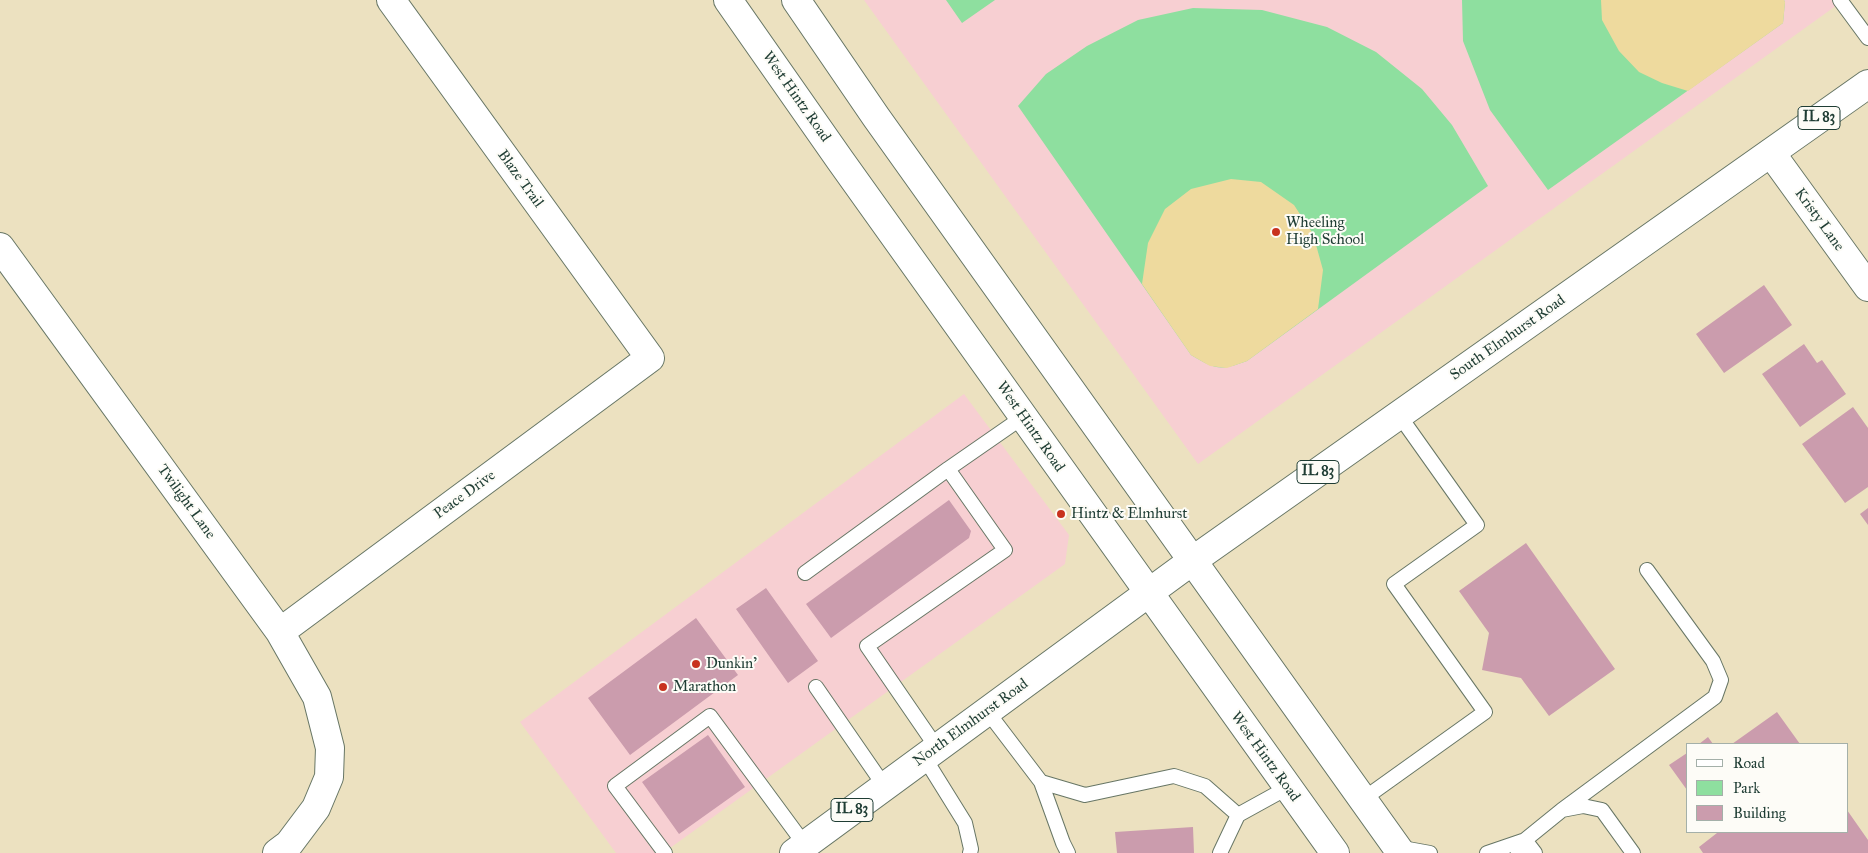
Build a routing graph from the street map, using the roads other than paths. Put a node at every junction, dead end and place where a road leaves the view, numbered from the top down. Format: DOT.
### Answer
graph roads {
  1 [pos="391,0"];
  2 [pos="728,0"];
  3 [pos="796,0"];
  4 [pos="1840,0"];
  5 [pos="1868,38"];
  6 [pos="1868,84"];
  7 [pos="1771,153"];
  8 [pos="0,247"];
  9 [pos="1868,287"];
  10 [pos="650,358"];
  11 [pos="1399,415"];
  12 [pos="1023,417"];
  13 [pos="948,469"];
  14 [pos="1192,561"];
  15 [pos="1647,570"];
  16 [pos="805,573"];
  17 [pos="1148,593"];
  18 [pos="280,632"];
  19 [pos="816,687"];
  20 [pos="987,711"];
  21 [pos="931,753"];
  22 [pos="1041,782"];
  23 [pos="885,786"];
  24 [pos="1287,788"];
  25 [pos="1362,800"];
  26 [pos="1562,810"];
  27 [pos="1238,815"];
  28 [pos="1525,840"];
  29 [pos="799,849"];
  30 [pos="1399,850"];
  31 [pos="277,853"];
  32 [pos="665,853"];
  33 [pos="970,853"];
  34 [pos="1068,853"];
  35 [pos="1220,853"];
  36 [pos="1335,853"];
  37 [pos="1430,853"];
  38 [pos="1487,853"];
  39 [pos="1518,853"];
  40 [pos="1535,853"];
  41 [pos="1633,853"];
  1 -- 10 [label="main road, Blaze Trail"];
  2 -- 12 [label="main road, West Hintz Road"];
  3 -- 14 [label="main road"];
  4 -- 5 [label="lane"];
  6 -- 7 [label="main road, South Elmhurst Road / IL 83"];
  7 -- 9 [label="main road, Kristy Lane"];
  7 -- 11 [label="main road, South Elmhurst Road / IL 83"];
  8 -- 18 [label="main road, Twilight Lane"];
  10 -- 18 [label="main road, Peace Drive"];
  11 -- 14 [label="main road, South Elmhurst Road / IL 83"];
  11 -- 25 [label="lane"];
  12 -- 13 [label="lane"];
  12 -- 17 [label="main road, West Hintz Road"];
  13 -- 16 [label="lane"];
  13 -- 21 [label="lane"];
  14 -- 17 [label="main road, South Elmhurst Road / IL 83"];
  14 -- 25 [label="main road"];
  15 -- 26 [label="lane"];
  17 -- 20 [label="main road, North Elmhurst Road / IL 83"];
  17 -- 24 [label="main road, West Hintz Road"];
  18 -- 31 [label="main road, Twilight Lane"];
  19 -- 23 [label="lane"];
  20 -- 21 [label="main road, North Elmhurst Road / IL 83"];
  20 -- 22 [label="lane"];
  21 -- 23 [label="main road, North Elmhurst Road / IL 83"];
  21 -- 33 [label="lane"];
  22 -- 27 [label="lane"];
  22 -- 34 [label="lane"];
  23 -- 29 [label="main road, North Elmhurst Road / IL 83"];
  24 -- 27 [label="lane"];
  24 -- 36 [label="main road, West Hintz Road"];
  25 -- 30 [label="main road"];
  26 -- 28 [label="lane"];
  26 -- 41 [label="lane"];
  27 -- 35 [label="lane"];
  28 -- 38 [label="lane"];
  28 -- 39 [label="lane"];
  28 -- 40 [label="lane"];
  29 -- 32 [label="lane"];
  30 -- 37 [label="lane"];
}
